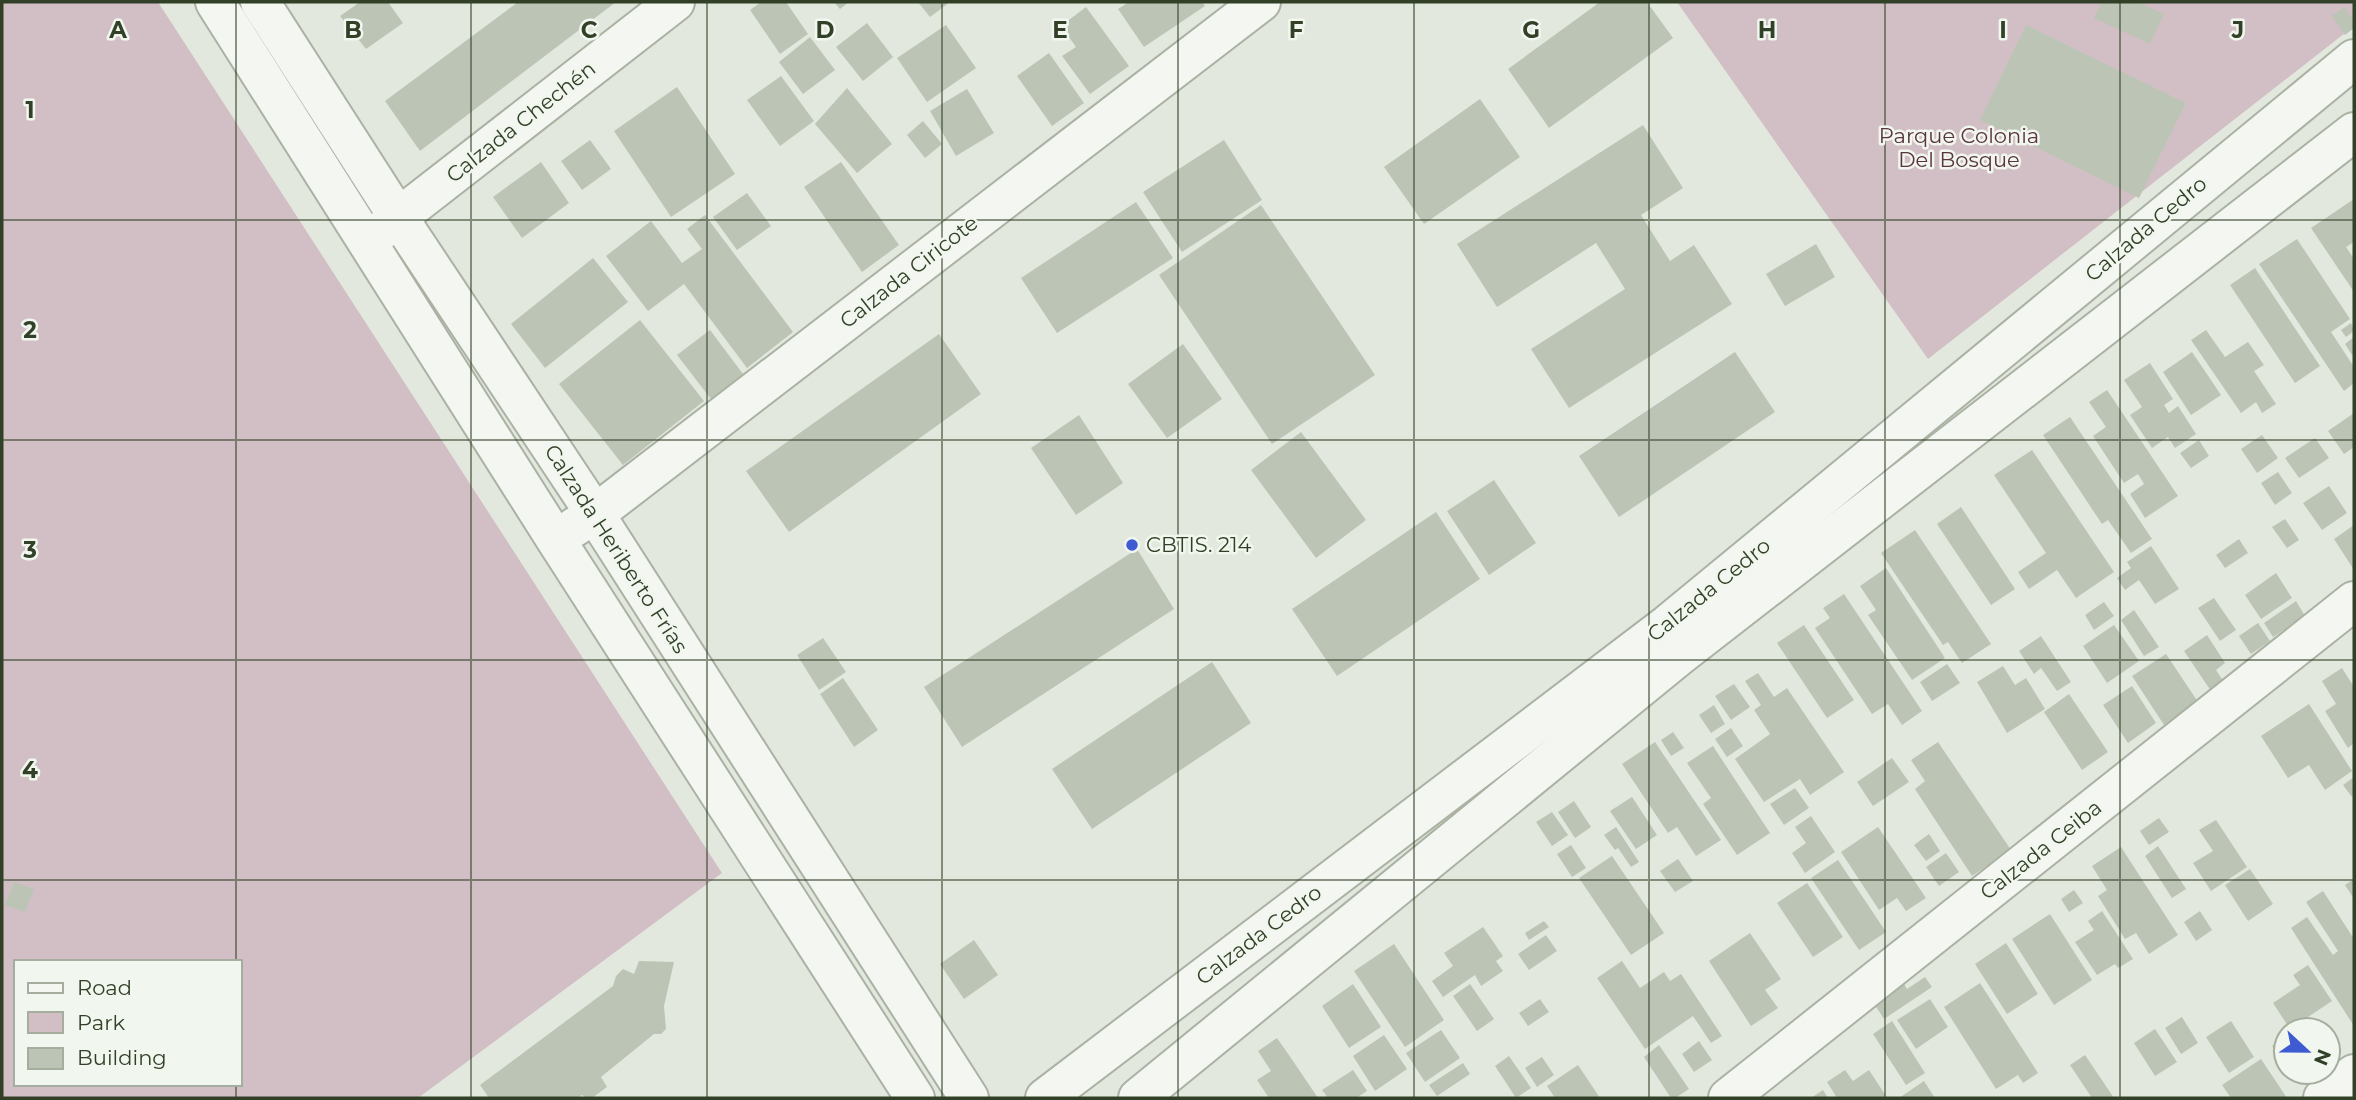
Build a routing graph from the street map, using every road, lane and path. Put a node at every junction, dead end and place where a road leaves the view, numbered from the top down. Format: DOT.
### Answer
graph roads {
  1 [pos="215,2"];
  2 [pos="260,2"];
  3 [pos="675,2"];
  4 [pos="1261,2"];
  5 [pos="2354,59"];
  6 [pos="2354,132"];
  7 [pos="398,217"];
  8 [pos="367,241"];
  9 [pos="595,514"];
  10 [pos="556,540"];
  11 [pos="2354,601"];
  12 [pos="2354,1074"];
  13 [pos="915,1098"];
  14 [pos="969,1098"];
  15 [pos="1045,1098"];
  16 [pos="1138,1098"];
  17 [pos="1728,1098"];
  18 [pos="2323,1098"];
  1 -- 8 [label="street"];
  2 -- 7 [label="street, Calzada Heriberto Frías"];
  3 -- 7 [label="street, Calzada Chechén"];
  4 -- 9 [label="street, Calzada Ciricote"];
  5 -- 15 [label="street, Calzada Cedro"];
  6 -- 16 [label="street, Calzada Cedro"];
  7 -- 8 [label="street, Calzada Chechén"];
  7 -- 9 [label="street, Calzada Heriberto Frías"];
  8 -- 10 [label="street"];
  9 -- 10 [label="street, Calzada Ciricote"];
  9 -- 14 [label="street, Calzada Heriberto Frías"];
  10 -- 13 [label="street"];
  11 -- 17 [label="street, Calzada Ceiba"];
  12 -- 18 [label="street"];
}
